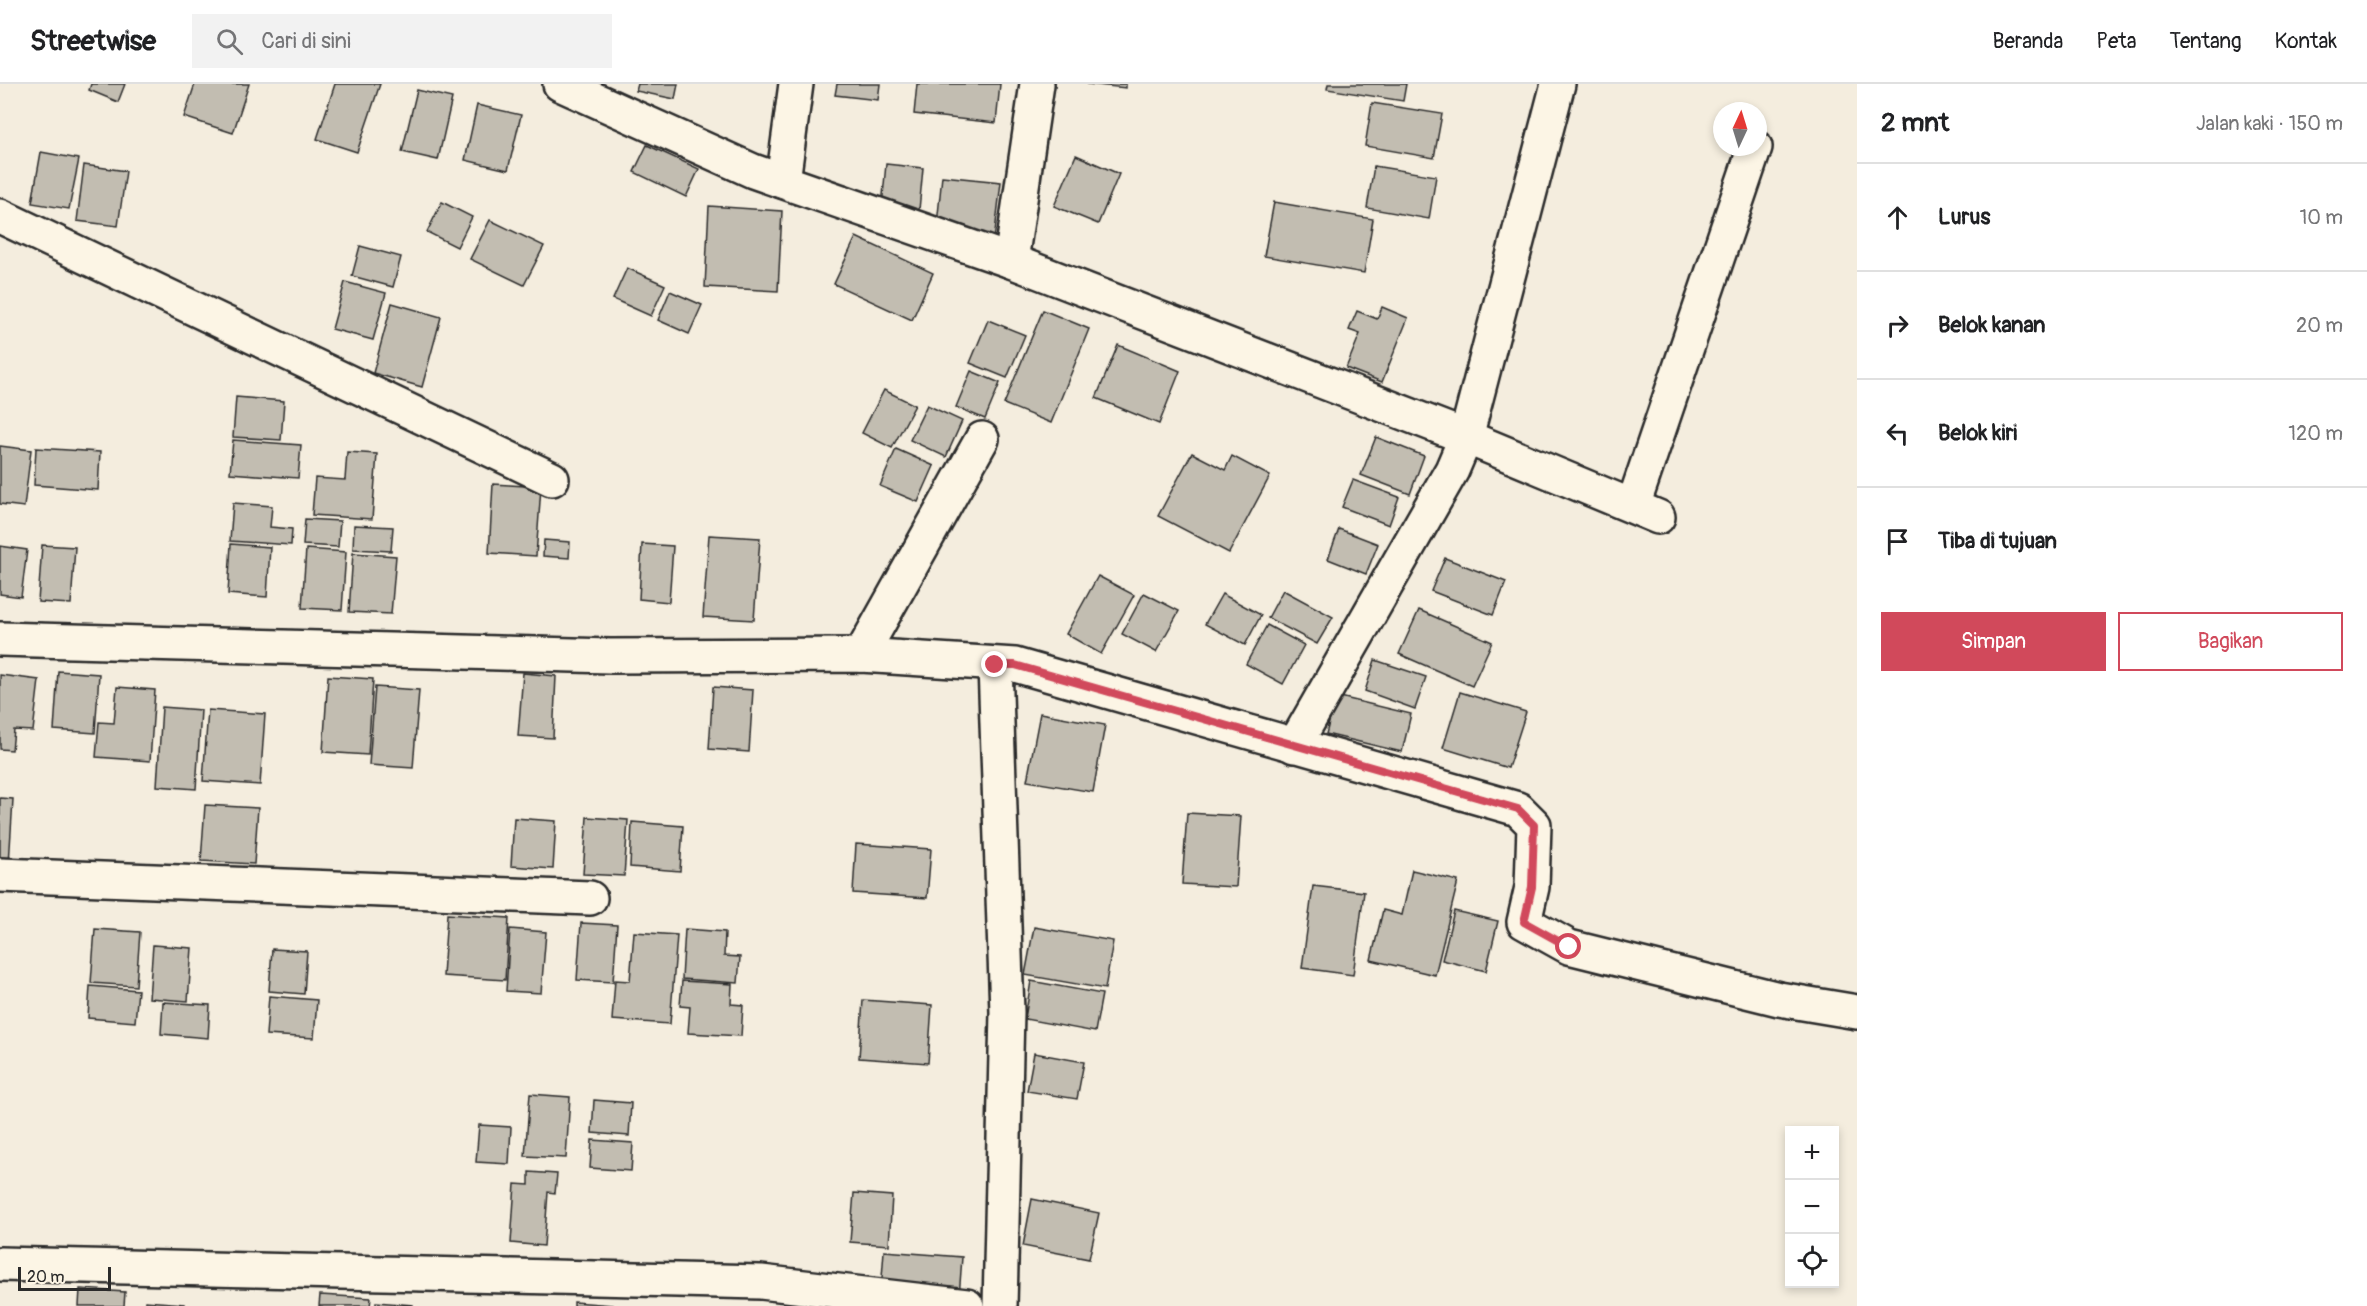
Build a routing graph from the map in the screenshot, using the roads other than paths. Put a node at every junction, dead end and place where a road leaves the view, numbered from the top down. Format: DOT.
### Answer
graph roads {
  1 [pos="560,84"];
  2 [pos="796,84"];
  3 [pos="1036,84"];
  4 [pos="1558,84"];
  5 [pos="1752,156"];
  6 [pos="783,181"];
  7 [pos="0,216"];
  8 [pos="1011,261"];
  9 [pos="1466,437"];
  10 [pos="982,439"];
  11 [pos="552,479"];
  12 [pos="0,639"];
  13 [pos="861,655"];
  14 [pos="995,665"];
  15 [pos="1294,746"];
  16 [pos="0,875"];
  17 [pos="590,898"];
  18 [pos="1857,1012"];
  19 [pos="0,1264"];
  20 [pos="967,1306"];
  21 [pos="1000,1306"];
  1 -- 6 [label="street"];
  2 -- 6 [label="street"];
  3 -- 8 [label="street"];
  4 -- 9 [label="street"];
  5 -- 9 [label="street"];
  6 -- 8 [label="street"];
  7 -- 11 [label="street"];
  8 -- 9 [label="street"];
  9 -- 15 [label="street"];
  10 -- 13 [label="street"];
  12 -- 13 [label="street"];
  13 -- 14 [label="street"];
  14 -- 15 [label="street"];
  14 -- 21 [label="street"];
  15 -- 18 [label="street"];
  16 -- 17 [label="street"];
  19 -- 20 [label="street"];
}
